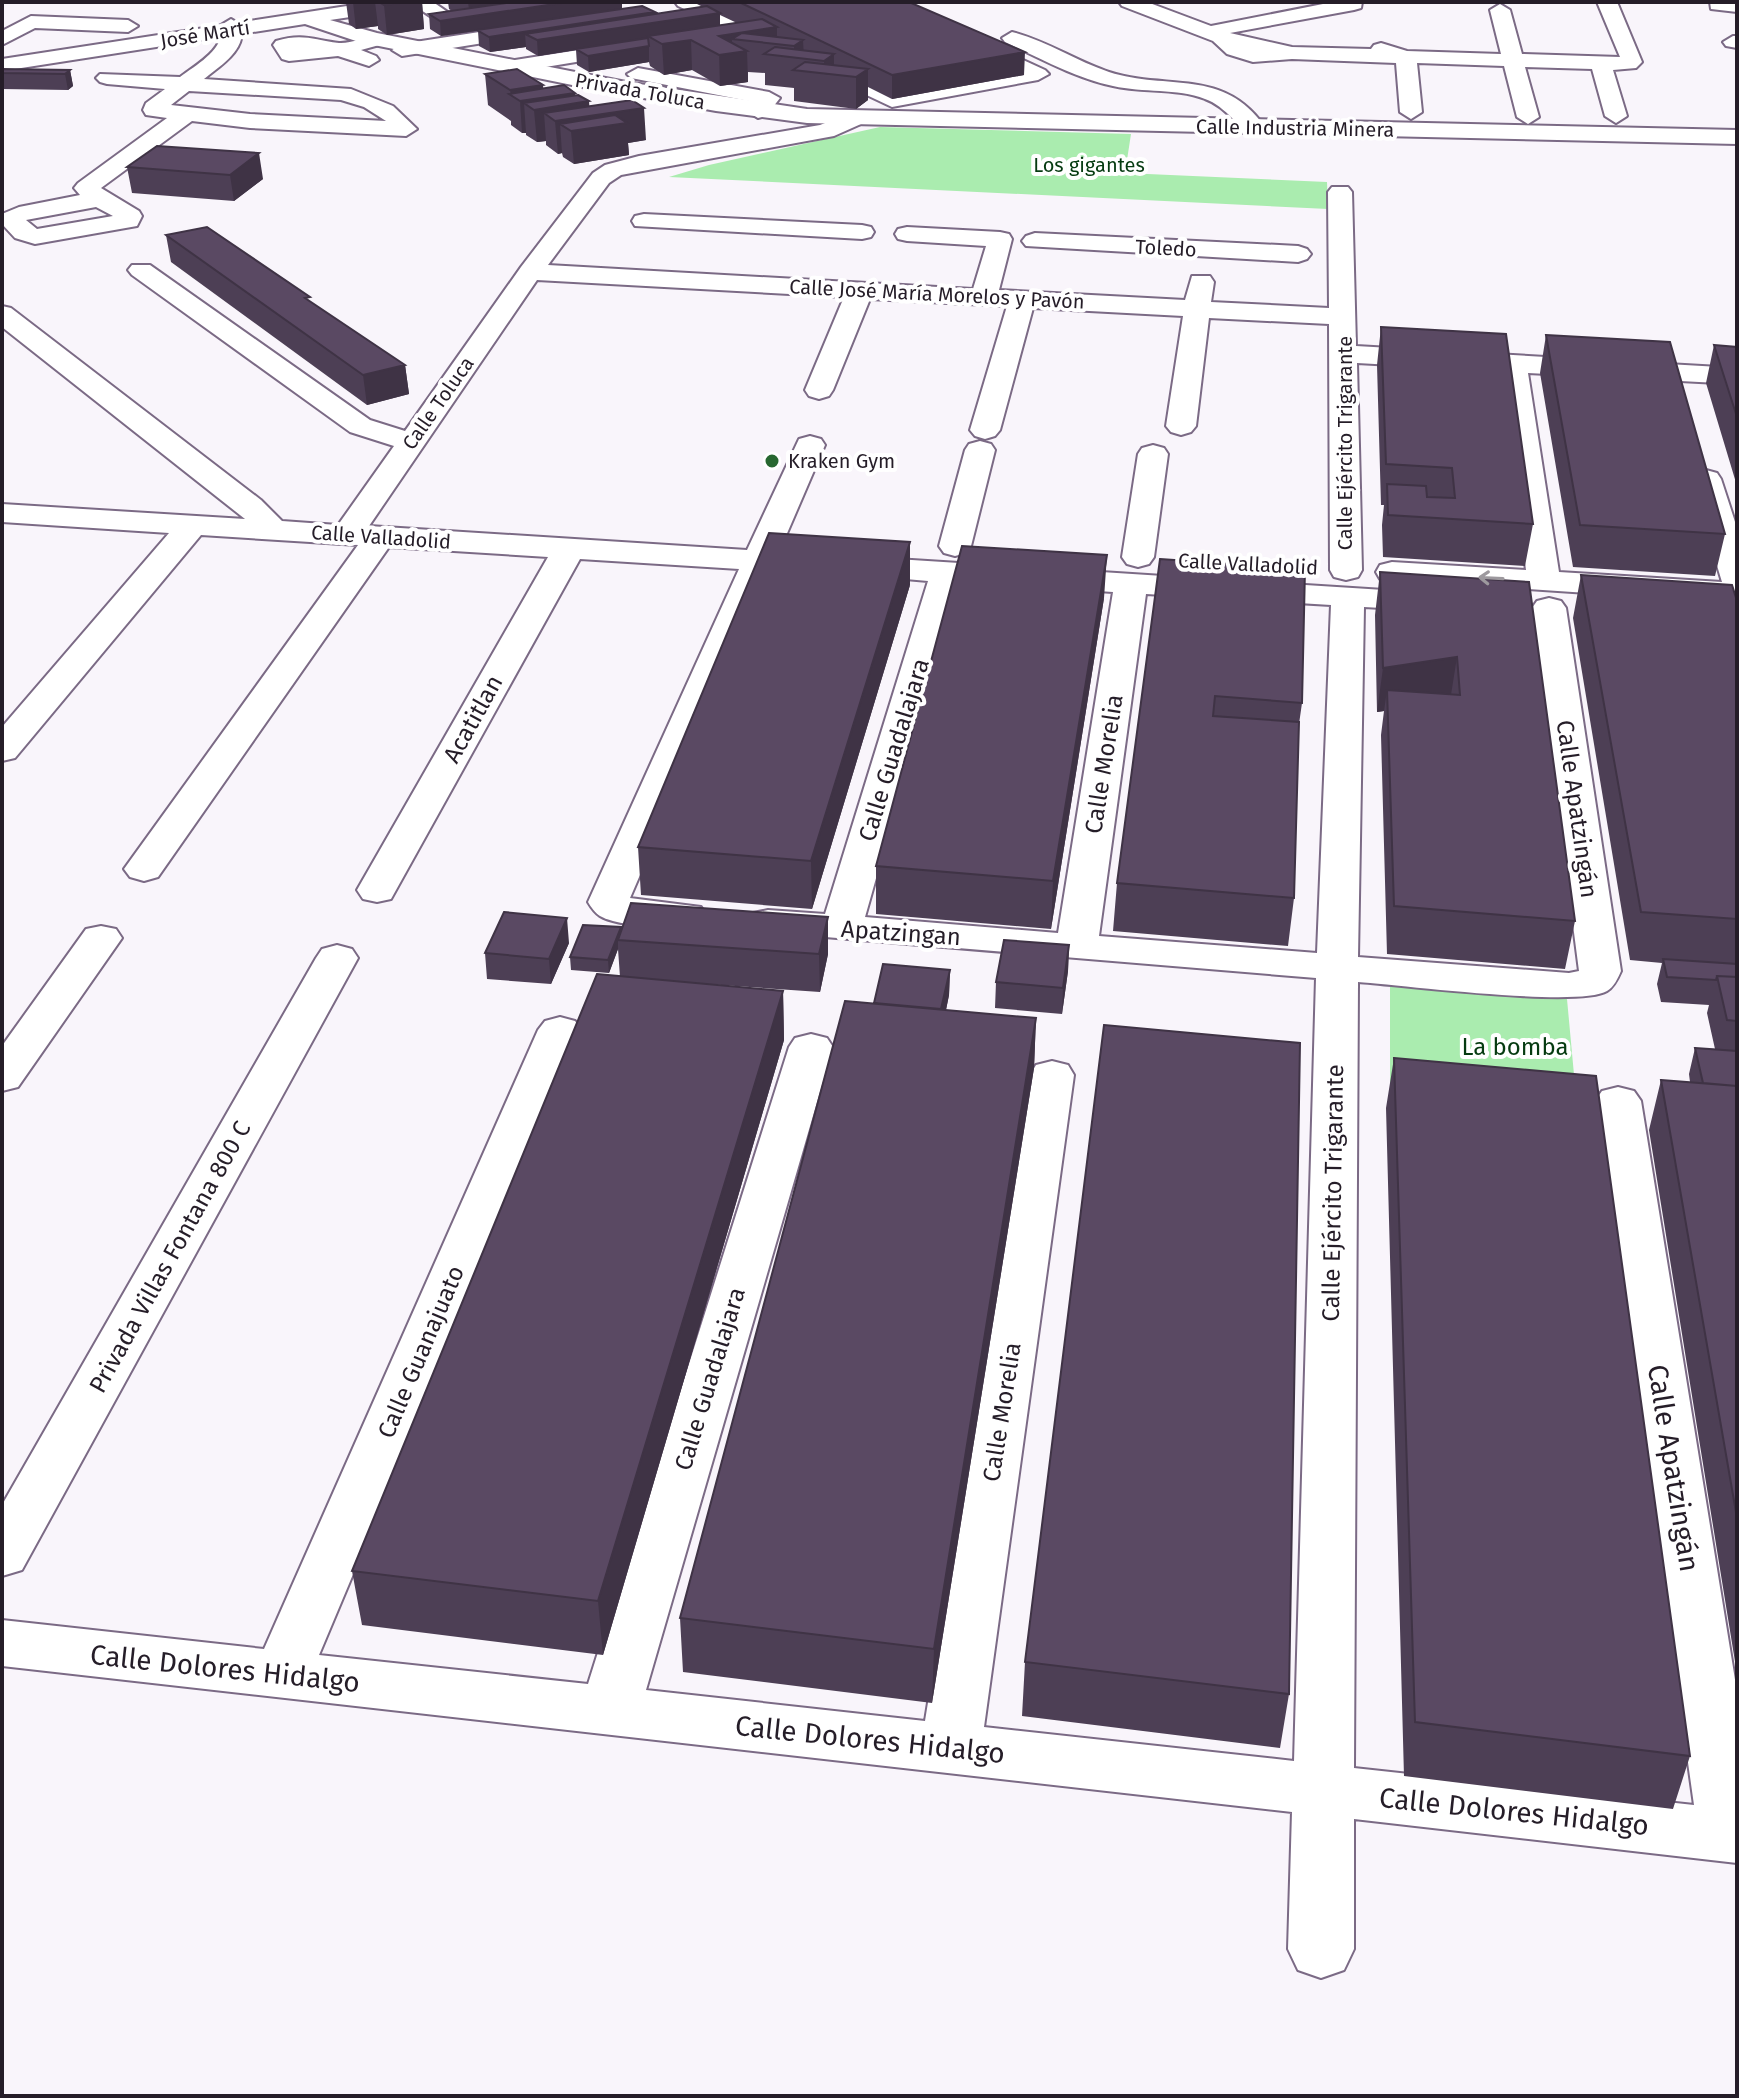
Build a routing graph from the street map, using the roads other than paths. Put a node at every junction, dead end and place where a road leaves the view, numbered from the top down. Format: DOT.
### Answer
graph roads {
  1 [pos="409,2"];
  2 [pos="419,2"];
  3 [pos="685,2"];
  4 [pos="880,2"];
  5 [pos="925,2"];
  6 [pos="1162,2"];
  7 [pos="1607,2"];
  8 [pos="383,4"];
  9 [pos="1134,4"];
  10 [pos="1354,4"];
  11 [pos="1500,10"];
  12 [pos="307,18"];
  13 [pos="452,22"];
  14 [pos="128,26"];
  15 [pos="553,27"];
  16 [pos="232,28"];
  17 [pos="1213,34"];
  18 [pos="2,39"];
  19 [pos="652,45"];
  20 [pos="393,47"];
  21 [pos="333,55"];
  22 [pos="1406,57"];
  23 [pos="2,62"];
  24 [pos="1514,62"];
  25 [pos="1601,65"];
  26 [pos="515,66"];
  27 [pos="638,74"];
  28 [pos="107,78"];
  29 [pos="183,84"];
  30 [pos="758,111"];
  31 [pos="1411,112"];
  32 [pos="186,115"];
  33 [pos="1616,116"];
  34 [pos="1528,117"];
  35 [pos="862,122"];
  36 [pos="1254,127"];
  37 [pos="406,129"];
  38 [pos="826,131"];
  39 [pos="1737,140"];
  40 [pos="357,150"];
  41 [pos="613,170"];
  42 [pos="1340,192"];
  43 [pos="103,198"];
  44 [pos="644,221"];
  45 [pos="708,224"];
  46 [pos="772,227"];
  47 [pos="862,232"];
  48 [pos="907,234"];
  49 [pos="1192,240"];
  50 [pos="1035,241"];
  51 [pos="1143,246"];
  52 [pos="1298,254"];
  53 [pos="141,270"];
  54 [pos="530,272"];
  55 [pos="677,280"];
  56 [pos="744,284"];
  57 [pos="860,290"];
  58 [pos="984,297"];
  59 [pos="1022,299"];
  60 [pos="1135,305"];
  61 [pos="1198,309"];
  62 [pos="2,314"];
  63 [pos="1344,317"];
  64 [pos="1344,354"];
  65 [pos="1513,364"];
  66 [pos="1674,372"];
  67 [pos="1737,376"];
  68 [pos="819,390"];
  69 [pos="1683,402"];
  70 [pos="1181,426"];
  71 [pos="412,441"];
  72 [pos="810,445"];
  73 [pos="1696,446"];
  74 [pos="1153,454"];
  75 [pos="5,513"];
  76 [pos="193,525"];
  77 [pos="267,530"];
  78 [pos="363,536"];
  79 [pos="569,549"];
  80 [pos="951,559"];
  81 [pos="759,560"];
  82 [pos="1135,570"];
  83 [pos="1737,580"];
  84 [pos="1347,583"];
  85 [pos="1737,593"];
  86 [pos="1547,595"];
  87 [pos="1737,619"];
  88 [pos="2,750"];
  89 [pos="144,869"];
  90 [pos="377,890"];
  91 [pos="841,928"];
  92 [pos="101,938"];
  93 [pos="1077,946"];
  94 [pos="337,958"];
  95 [pos="1337,968"];
  96 [pos="1569,986"];
  97 [pos="560,1030"];
  98 [pos="811,1047"];
  99 [pos="1052,1075"];
  100 [pos="2,1077"];
  101 [pos="1618,1101"];
  102 [pos="2,1555"];
  103 [pos="2,1643"];
  104 [pos="282,1674"];
  105 [pos="610,1710"];
  106 [pos="951,1748"];
  107 [pos="1324,1790"];
  108 [pos="1733,1835"];
  109 [pos="1321,1949"];
  1 -- 8 [label="street, José Martí"];
  2 -- 13 [label="street"];
  3 -- 4 [label="street"];
  5 -- 36 [label="street"];
  6 -- 9 [label="street"];
  7 -- 25 [label="street"];
  8 -- 12 [label="street, José Martí"];
  8 -- 16 [label="street, José Martí"];
  9 -- 17 [label="street"];
  10 -- 17 [label="street"];
  11 -- 24 [label="street"];
  12 -- 16 [label="street, José Martí"];
  12 -- 20 [label="street, Privada Toluca"];
  14 -- 18 [label="street"];
  15 -- 20 [label="street"];
  16 -- 23 [label="street, José Martí"];
  16 -- 29 [label="street"];
  17 -- 22 [label="street"];
  19 -- 26 [label="street"];
  20 -- 21 [label="street"];
  20 -- 26 [label="street, Privada Toluca"];
  20 -- 38 [label="street, Privada Toluca"];
  22 -- 24 [label="street"];
  22 -- 31 [label="street"];
  24 -- 25 [label="street"];
  24 -- 34 [label="street"];
  25 -- 33 [label="street"];
  26 -- 30 [label="street, Privada Toluca"];
  27 -- 30 [label="street"];
  28 -- 29 [label="street"];
  29 -- 32 [label="street"];
  29 -- 37 [label="street"];
  30 -- 35 [label="street, Privada Toluca"];
  32 -- 37 [label="street"];
  32 -- 43 [label="street"];
  35 -- 36 [label="street, Calle Industria Minera"];
  35 -- 38 [label="street, Privada Toluca"];
  35 -- 39 [label="street, Calle Industria Minera"];
  35 -- 41 [label="street"];
  36 -- 39 [label="street, Calle Industria Minera"];
  37 -- 40 [label="street"];
  38 -- 41 [label="street, Privada Toluca"];
  41 -- 54 [label="street"];
  42 -- 63 [label="street, Calle Ejército Trigarante"];
  44 -- 45 [label="street"];
  45 -- 46 [label="street"];
  45 -- 55 [label="street"];
  46 -- 47 [label="street"];
  46 -- 56 [label="street"];
  48 -- 58 [label="street"];
  49 -- 51 [label="street, Toledo"];
  49 -- 52 [label="street, Toledo"];
  49 -- 61 [label="street"];
  50 -- 51 [label="street, Toledo"];
  51 -- 60 [label="street"];
  53 -- 71 [label="street"];
  54 -- 55 [label="street, Calle José María Morelos y Pavón"];
  54 -- 71 [label="street, Calle Toluca"];
  55 -- 56 [label="street, Calle José María Morelos y Pavón"];
  56 -- 57 [label="street, Calle José María Morelos y Pavón"];
  57 -- 58 [label="street, Calle José María Morelos y Pavón"];
  57 -- 68 [label="street"];
  58 -- 59 [label="street, Calle José María Morelos y Pavón"];
  59 -- 60 [label="street, Calle José María Morelos y Pavón"];
  59 -- 80 [label="street, Calle Guadalajara"];
  60 -- 61 [label="street, Calle José María Morelos y Pavón"];
  61 -- 63 [label="street, Calle José María Morelos y Pavón"];
  61 -- 70 [label="street"];
  62 -- 77 [label="street"];
  63 -- 64 [label="street, Calle Ejército Trigarante"];
  64 -- 65 [label="street"];
  64 -- 84 [label="street, Calle Ejército Trigarante"];
  65 -- 66 [label="street"];
  65 -- 86 [label="street, Calle Apatzingán"];
  66 -- 67 [label="street"];
  66 -- 69 [label="street"];
  71 -- 78 [label="street, Calle Toluca"];
  72 -- 81 [label="street"];
  73 -- 83 [label="street"];
  74 -- 82 [label="street, Calle Morelia"];
  75 -- 76 [label="street, Calle Valladolid"];
  76 -- 77 [label="street, Calle Valladolid"];
  76 -- 88 [label="street"];
  77 -- 78 [label="street, Calle Valladolid"];
  78 -- 79 [label="street, Calle Valladolid"];
  78 -- 89 [label="street, Calle Toluca"];
  79 -- 81 [label="street, Calle Valladolid"];
  79 -- 90 [label="street, Acatitlan"];
  80 -- 81 [label="street, Calle Valladolid"];
  80 -- 82 [label="street, Calle Valladolid"];
  80 -- 91 [label="street, Calle Guadalajara"];
  81 -- 91 [label="street, Apatzingan"];
  82 -- 84 [label="street, Calle Valladolid"];
  82 -- 93 [label="street, Calle Morelia"];
  84 -- 86 [label="street, Calle Valladolid"];
  84 -- 95 [label="street, Calle Ejército Trigarante"];
  85 -- 86 [label="street, Calle Valladolid"];
  86 -- 87 [label="street, Calle Valladolid"];
  86 -- 96 [label="street, Calle Apatzingán"];
  91 -- 93 [label="street, Apatzingan"];
  92 -- 100 [label="street"];
  93 -- 95 [label="street, Apatzingan"];
  94 -- 102 [label="street, Privada Villas Fontana 800 C"];
  95 -- 96 [label="street, Apatzingan"];
  95 -- 107 [label="street, Calle Ejército Trigarante"];
  97 -- 104 [label="street, Calle Guanajuato"];
  98 -- 105 [label="street, Calle Guadalajara"];
  99 -- 106 [label="street, Calle Morelia"];
  101 -- 108 [label="street, Calle Apatzingán"];
  103 -- 104 [label="street, Calle Dolores Hidalgo"];
  104 -- 105 [label="street, Calle Dolores Hidalgo"];
  105 -- 106 [label="street, Calle Dolores Hidalgo"];
  106 -- 107 [label="street, Calle Dolores Hidalgo"];
  107 -- 108 [label="street, Calle Dolores Hidalgo"];
  107 -- 109 [label="street, Calle Ejército Trigarante"];
}
